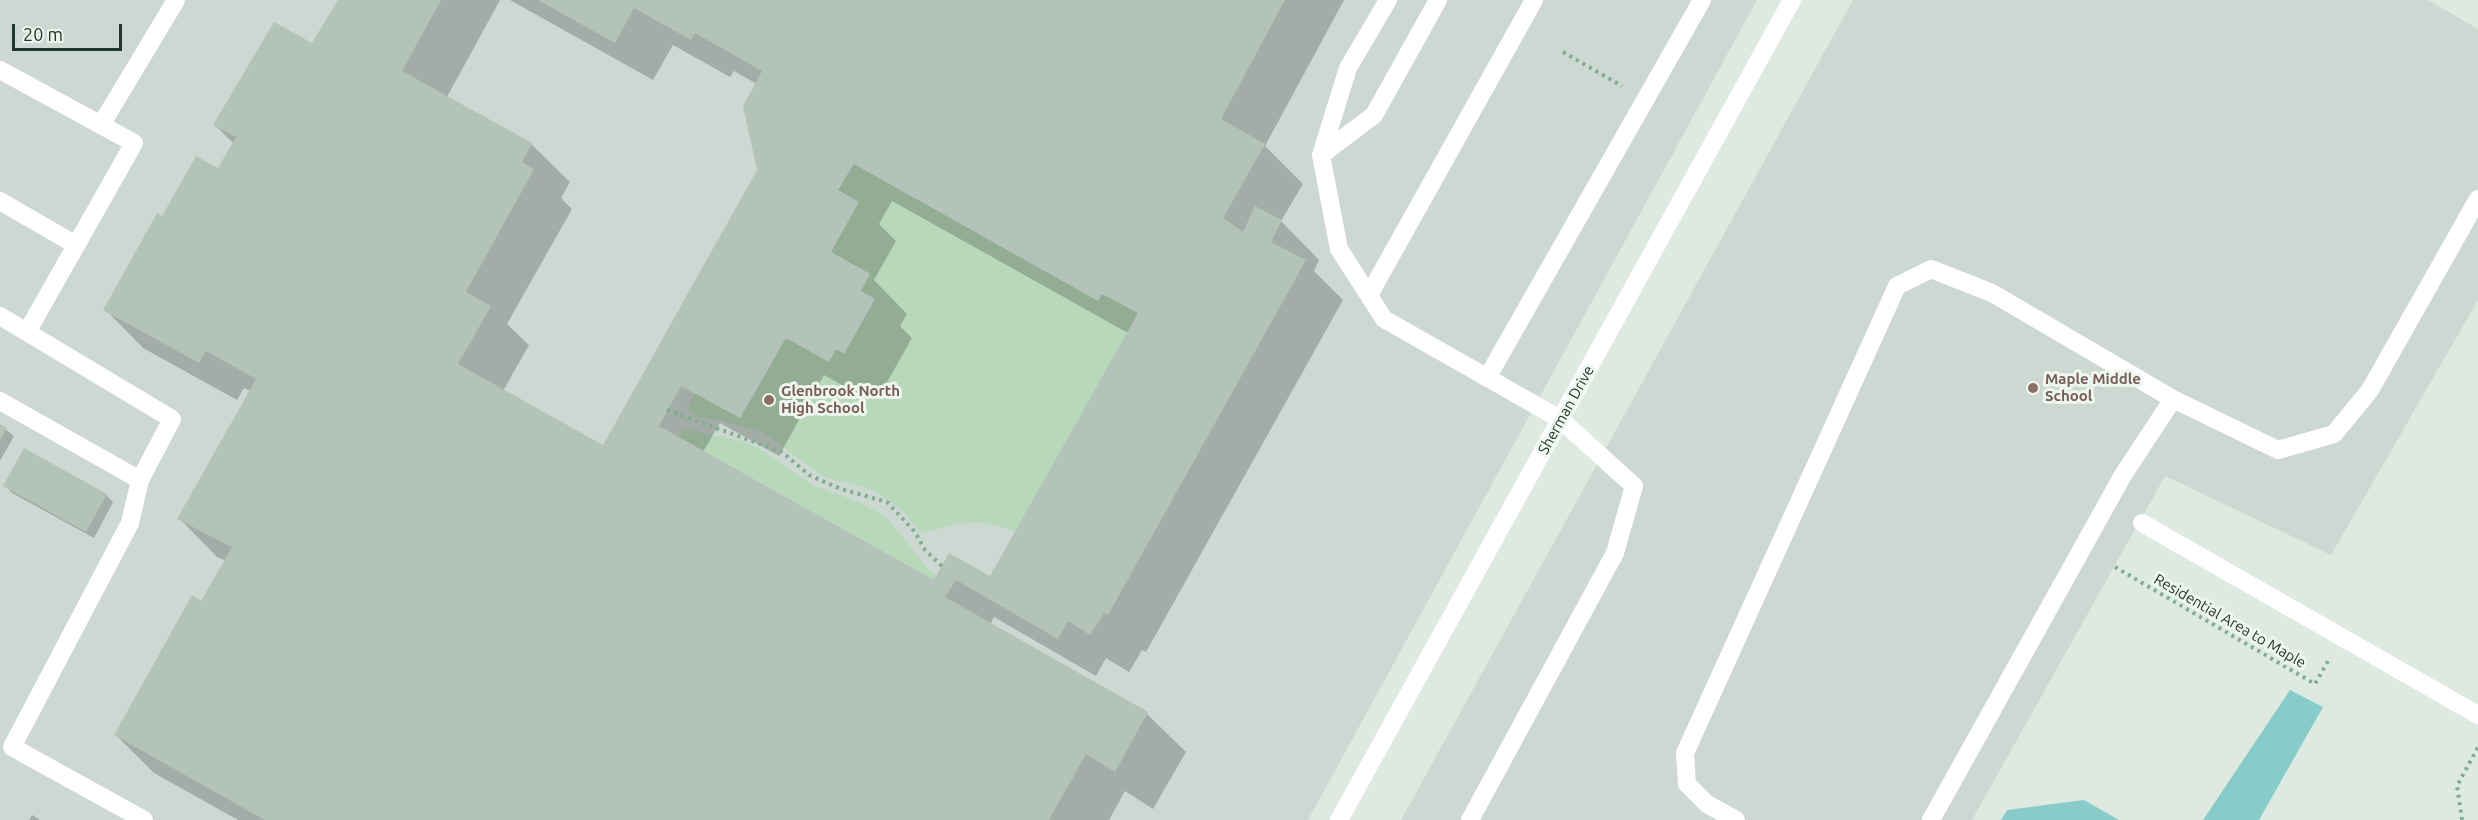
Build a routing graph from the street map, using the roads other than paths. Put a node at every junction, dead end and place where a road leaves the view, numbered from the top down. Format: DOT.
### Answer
graph roads {
  1 [pos="176,0"];
  2 [pos="1388,0"];
  3 [pos="1438,0"];
  4 [pos="1534,0"];
  5 [pos="1702,0"];
  6 [pos="1792,0"];
  7 [pos="0,70"];
  8 [pos="101,125"];
  9 [pos="1321,155"];
  10 [pos="2478,199"];
  11 [pos="0,201"];
  12 [pos="76,245"];
  13 [pos="1369,295"];
  14 [pos="0,316"];
  15 [pos="27,332"];
  16 [pos="1487,378"];
  17 [pos="2173,399"];
  18 [pos="0,401"];
  19 [pos="1560,419"];
  20 [pos="140,480"];
  21 [pos="2142,523"];
  22 [pos="2478,715"];
  23 [pos="144,820"];
  24 [pos="1339,820"];
  25 [pos="1470,820"];
  26 [pos="1736,820"];
  27 [pos="1931,820"];
  1 -- 8 [label="street"];
  2 -- 9 [label="street"];
  3 -- 9 [label="street"];
  4 -- 13 [label="street"];
  5 -- 16 [label="street"];
  6 -- 19 [label="street, Sherman Drive"];
  7 -- 8 [label="street"];
  8 -- 12 [label="street"];
  9 -- 13 [label="street"];
  10 -- 17 [label="street"];
  11 -- 12 [label="street"];
  12 -- 15 [label="street"];
  13 -- 16 [label="street"];
  14 -- 15 [label="street"];
  15 -- 20 [label="street"];
  16 -- 19 [label="street"];
  17 -- 26 [label="street"];
  17 -- 27 [label="street"];
  18 -- 20 [label="street"];
  19 -- 24 [label="street, Sherman Drive"];
  19 -- 25 [label="street"];
  20 -- 23 [label="street"];
  21 -- 22 [label="street"];
}
